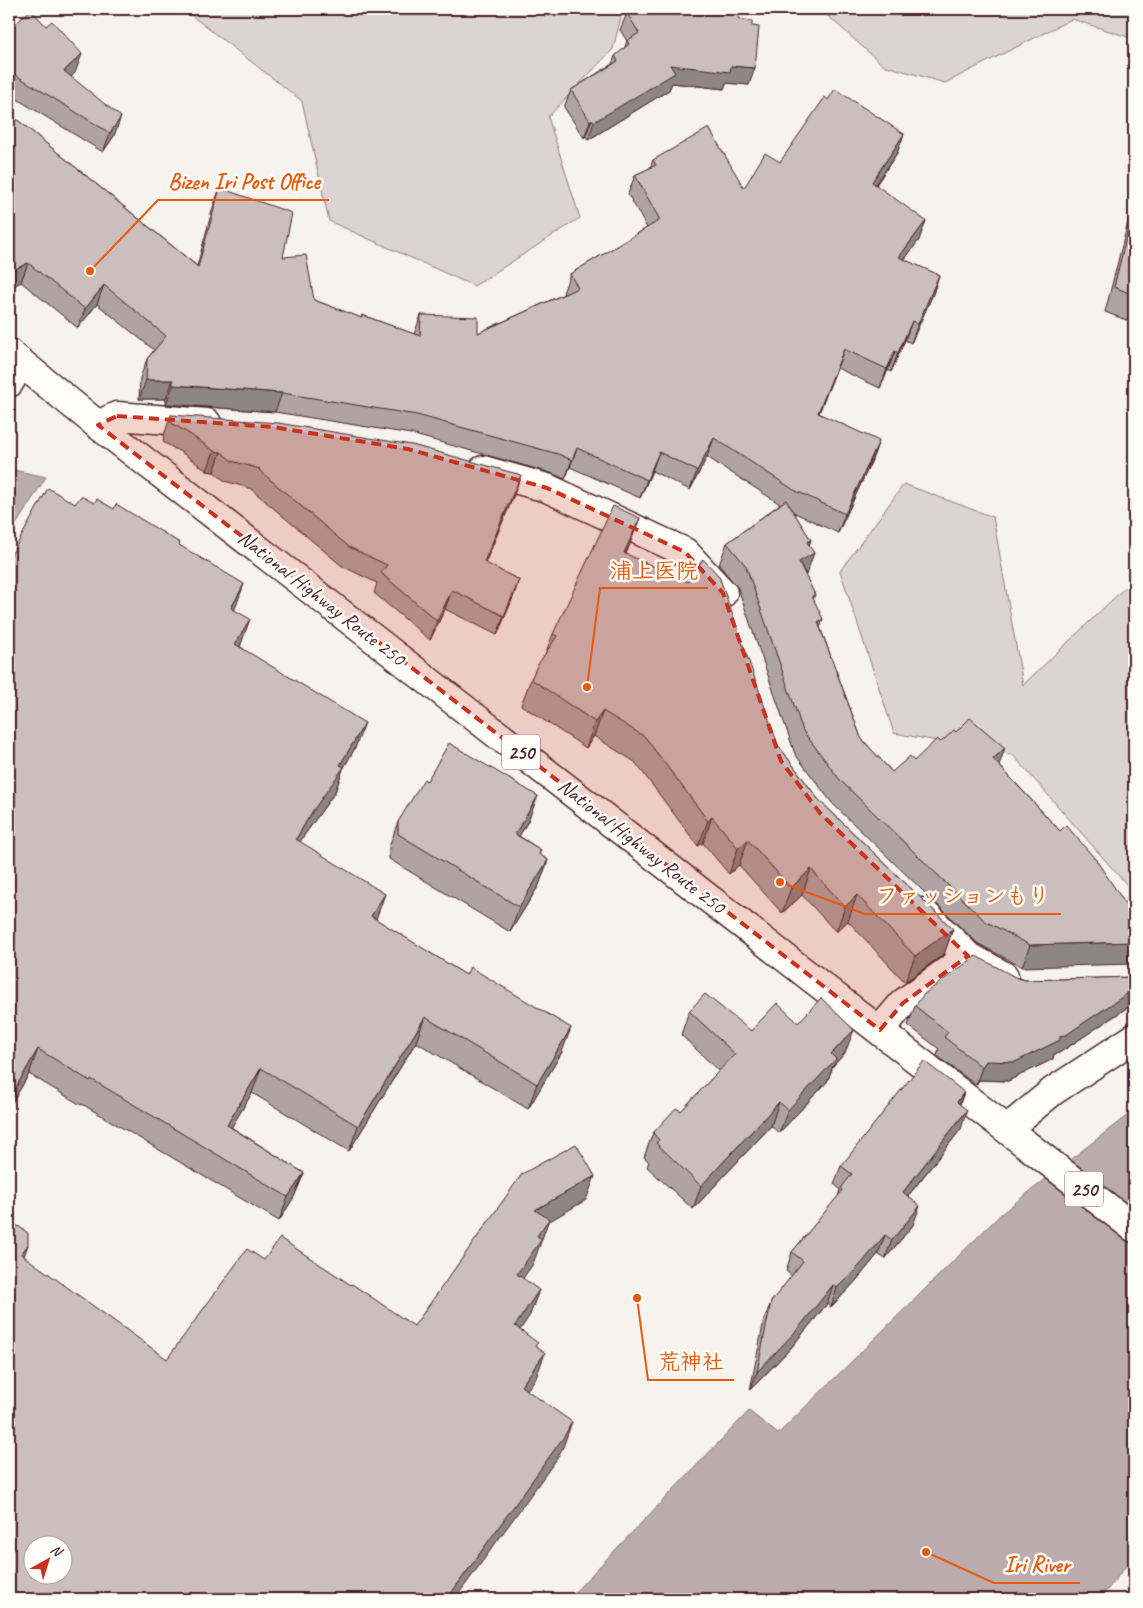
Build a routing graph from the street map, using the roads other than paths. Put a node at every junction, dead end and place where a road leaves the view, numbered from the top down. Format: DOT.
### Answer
graph roads {
  1 [pos="13,366"];
  2 [pos="98,425"];
  3 [pos="236,425"];
  4 [pos="464,464"];
  5 [pos="730,612"];
  6 [pos="905,895"];
  7 [pos="968,956"];
  8 [pos="1028,983"];
  9 [pos="880,1030"];
  10 [pos="1134,1038"];
  11 [pos="1007,1128"];
  12 [pos="1134,1228"];
  1 -- 2 [label="main road, National Highway Route 250 / 250"];
  2 -- 3 [label="main road"];
  2 -- 9 [label="main road, National Highway Route 250 / 250"];
  4 -- 5 [label="main road"];
  6 -- 7 [label="main road"];
  7 -- 8 [label="main road"];
  7 -- 9 [label="main road"];
  9 -- 11 [label="main road, National Highway Route 250 / 250"];
  10 -- 11 [label="main road"];
  11 -- 12 [label="main road, National Highway Route 250 / 250"];
}
